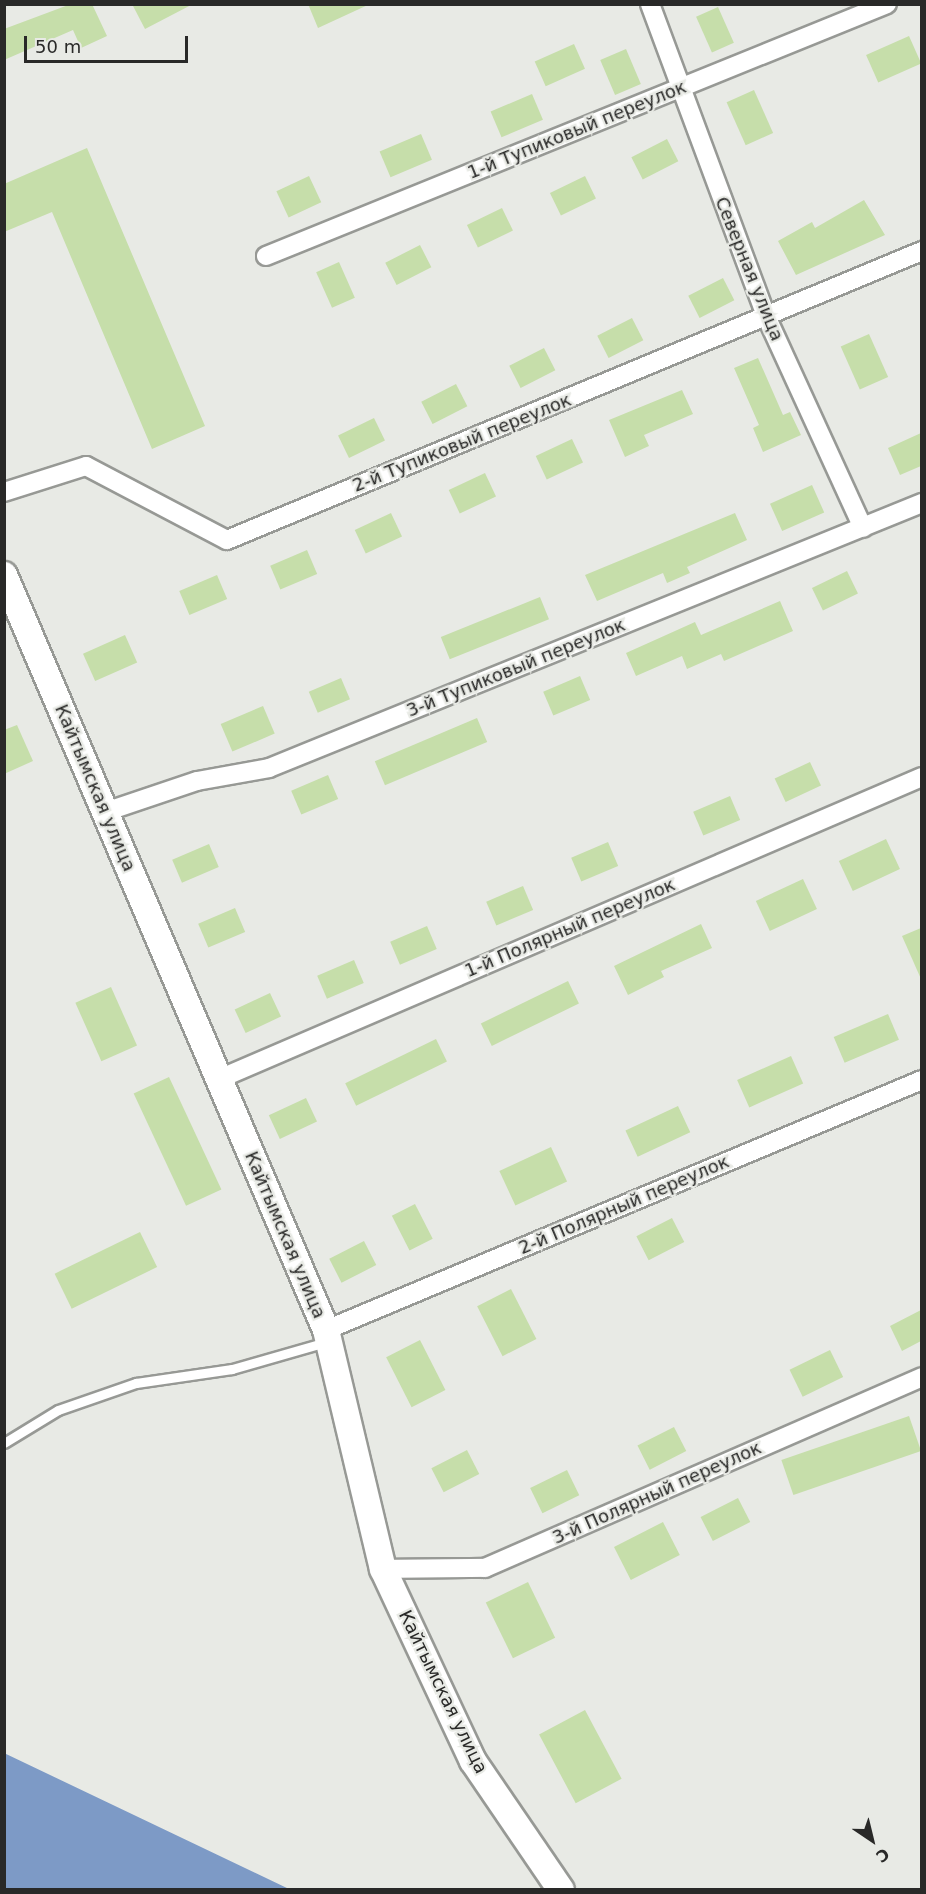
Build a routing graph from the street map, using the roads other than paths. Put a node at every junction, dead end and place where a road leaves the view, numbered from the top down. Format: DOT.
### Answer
graph roads {
  1 [pos="650,4"];
  2 [pos="887,4"];
  3 [pos="679,89"];
  4 [pos="921,251"];
  5 [pos="266,256"];
  6 [pos="766,316"];
  7 [pos="4,492"];
  8 [pos="921,503"];
  9 [pos="863,528"];
  10 [pos="4,574"];
  11 [pos="921,777"];
  12 [pos="105,813"];
  13 [pos="219,1079"];
  14 [pos="921,1080"];
  15 [pos="327,1336"];
  16 [pos="921,1377"];
  17 [pos="4,1443"];
  18 [pos="383,1569"];
  19 [pos="561,1890"];
  1 -- 3 [label="street, Северная улица"];
  2 -- 3 [label="street, 1-й Тупиковый переулок"];
  3 -- 5 [label="street, 1-й Тупиковый переулок"];
  3 -- 6 [label="street, Северная улица"];
  4 -- 6 [label="street, 2-й Тупиковый переулок"];
  6 -- 7 [label="street, 2-й Тупиковый переулок"];
  6 -- 9 [label="street, Северная улица"];
  8 -- 9 [label="street, 3-й Тупиковый переулок"];
  9 -- 12 [label="street, 3-й Тупиковый переулок"];
  10 -- 12 [label="street, Кайтымская улица"];
  11 -- 13 [label="street, 1-й Полярный переулок"];
  12 -- 13 [label="street, Кайтымская улица"];
  13 -- 15 [label="street, Кайтымская улица"];
  14 -- 15 [label="street, 2-й Полярный переулок"];
  15 -- 17 [label="lane"];
  15 -- 18 [label="street, Кайтымская улица"];
  16 -- 18 [label="street, 3-й Полярный переулок"];
  18 -- 19 [label="street, Кайтымская улица"];
}
